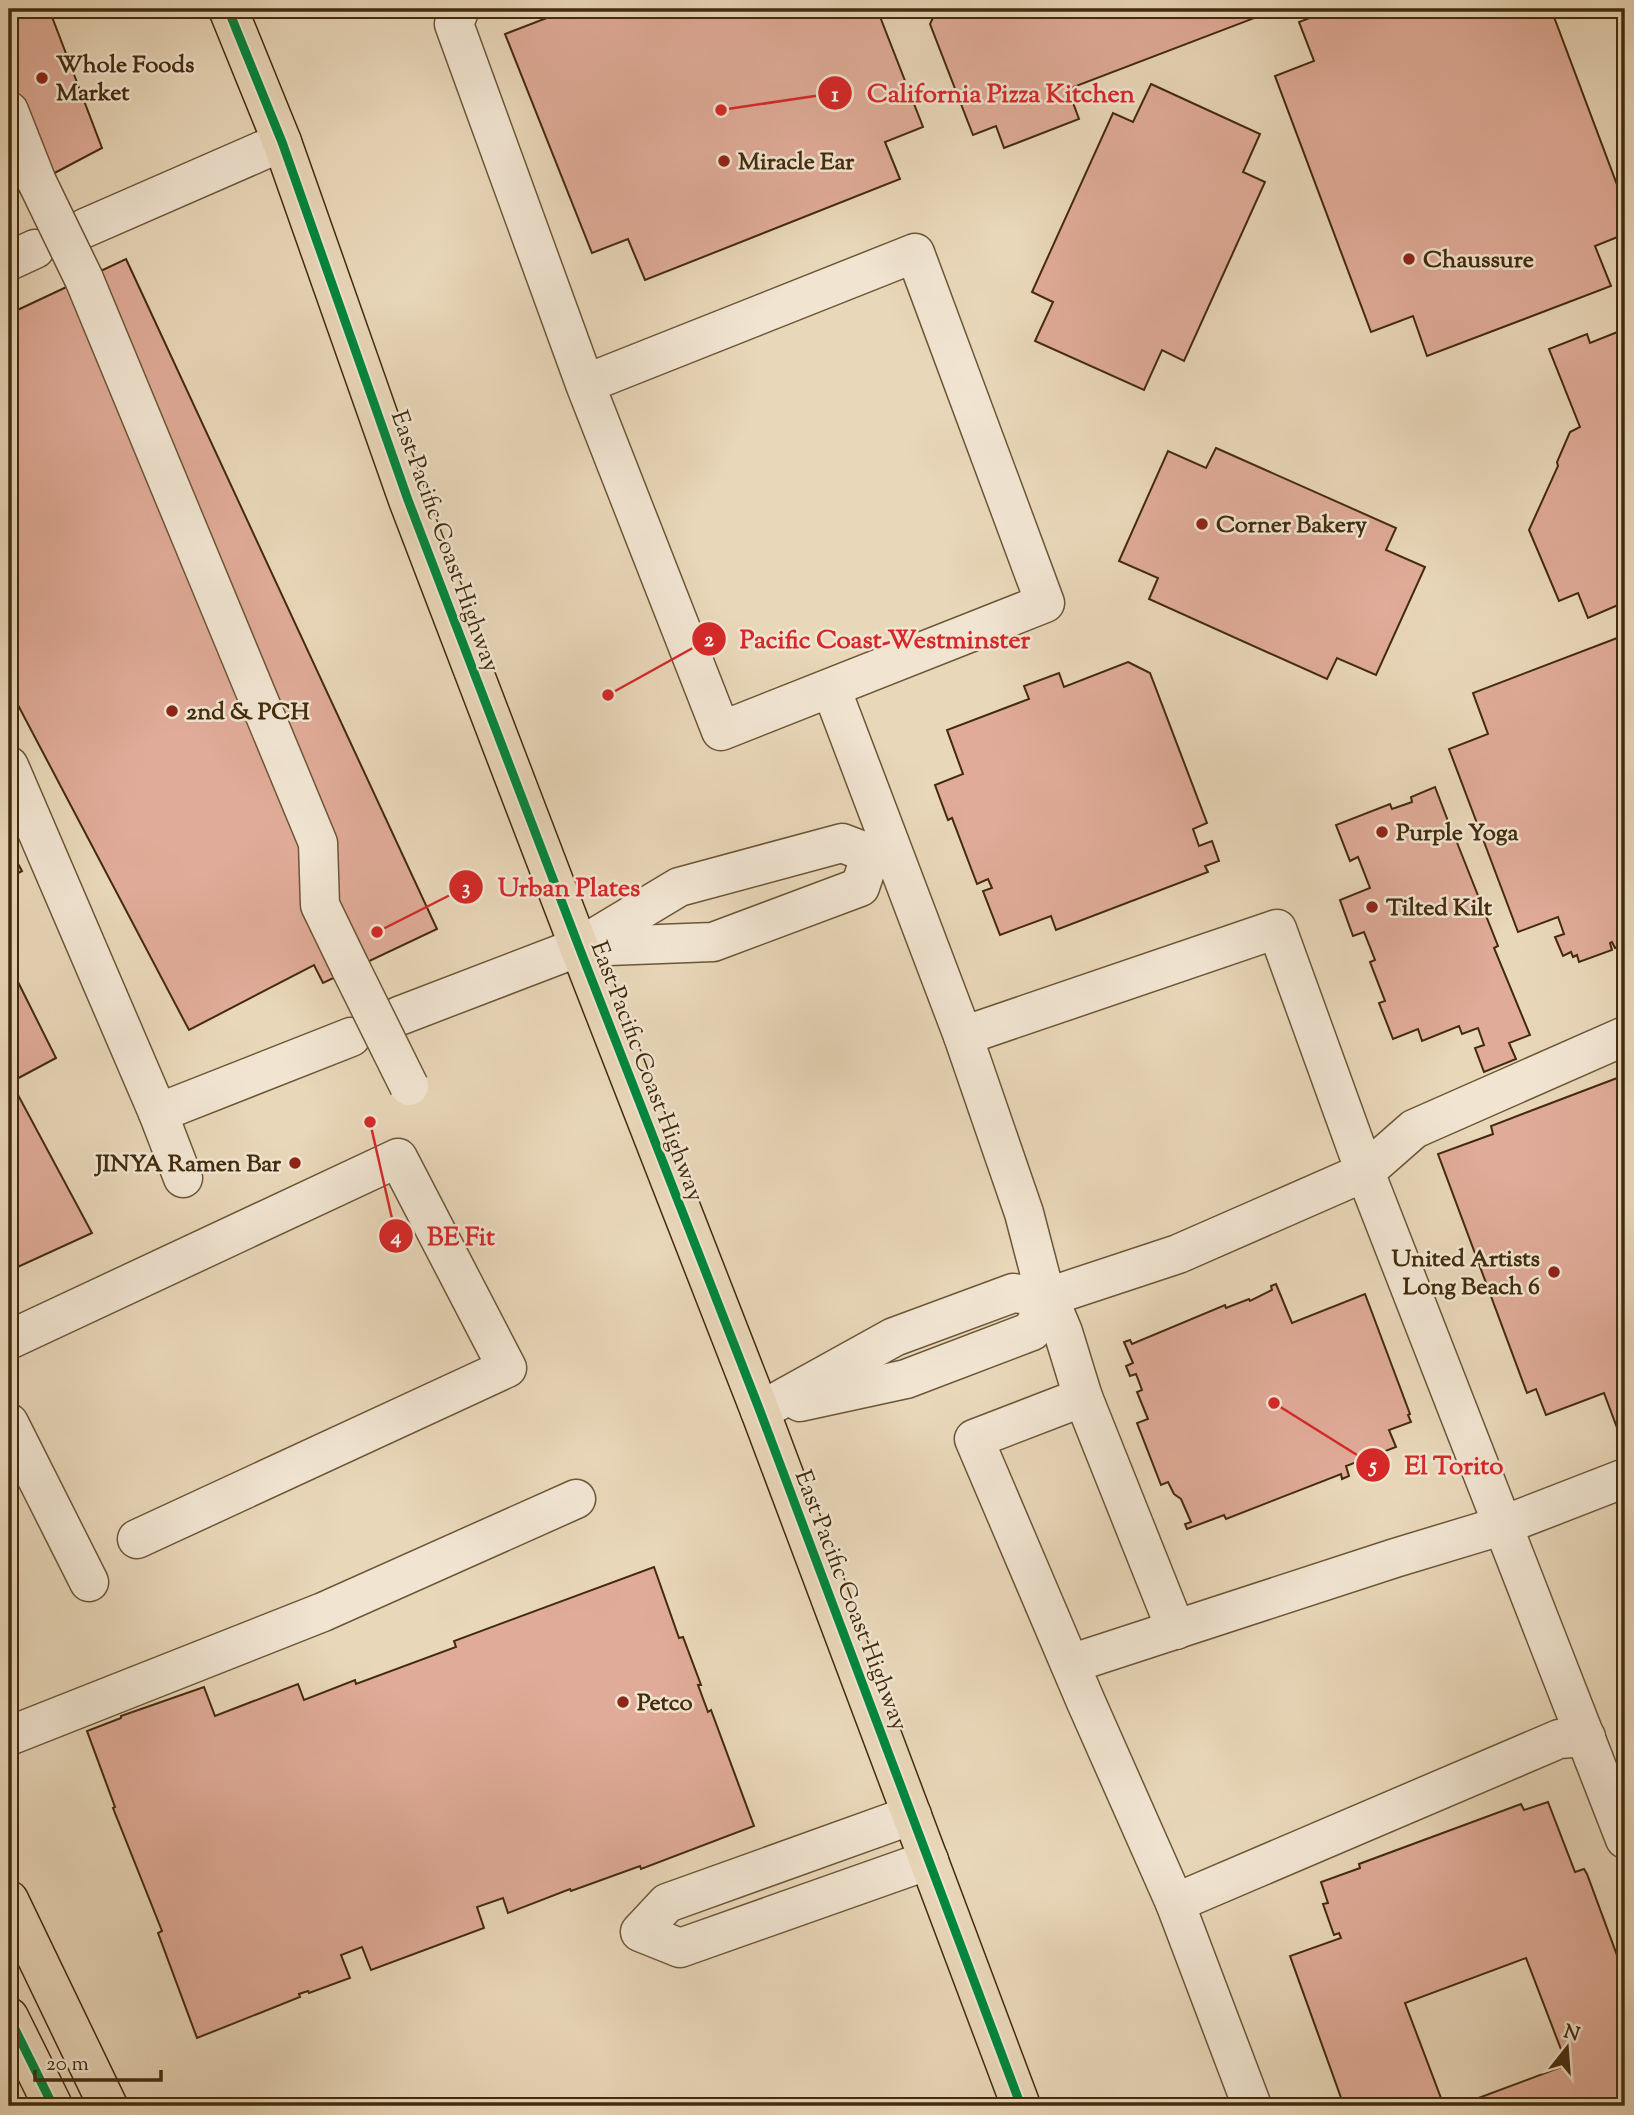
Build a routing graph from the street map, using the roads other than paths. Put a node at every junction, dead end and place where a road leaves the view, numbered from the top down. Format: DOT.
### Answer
graph roads {
  1 [pos="228,9"];
  2 [pos="460,9"];
  3 [pos="9,111"];
  4 [pos="282,142"];
  5 [pos="85,228"];
  6 [pos="585,384"];
  7 [pos="831,688"];
  8 [pos="9,766"];
  9 [pos="880,850"];
  10 [pos="579,947"];
  11 [pos="399,1016"];
  12 [pos="963,1036"];
  13 [pos="1625,1036"];
  14 [pos="351,1037"];
  15 [pos="409,1086"];
  16 [pos="158,1112"];
  17 [pos="1365,1172"];
  18 [pos="183,1178"];
  19 [pos="1048,1297"];
  20 [pos="9,1340"];
  21 [pos="1083,1397"];
  22 [pos="760,1411"];
  23 [pos="9,1423"];
  24 [pos="1625,1478"];
  25 [pos="576,1499"];
  26 [pos="1504,1525"];
  27 [pos="137,1539"];
  28 [pos="89,1582"];
  29 [pos="1176,1630"];
  30 [pos="1070,1664"];
  31 [pos="9,1736"];
  32 [pos="1586,1737"];
  33 [pos="912,1815"];
  34 [pos="1625,1839"];
  35 [pos="929,1860"];
  36 [pos="9,1900"];
  37 [pos="1175,1903"];
  38 [pos="9,2017"];
  39 [pos="53,2106"];
  40 [pos="108,2106"];
  41 [pos="1021,2106"];
  42 [pos="1252,2106"];
  1 -- 4 [label="main road, East Pacific Coast Highway"];
  2 -- 6 [label="lane"];
  3 -- 15 [label="lane, bridge"];
  4 -- 5 [label="lane"];
  4 -- 10 [label="main road, East Pacific Coast Highway"];
  6 -- 7 [label="lane"];
  6 -- 7 [label="lane"];
  7 -- 9 [label="lane"];
  8 -- 16 [label="lane"];
  9 -- 10 [label="lane"];
  9 -- 10 [label="lane"];
  9 -- 12 [label="lane"];
  10 -- 11 [label="lane"];
  10 -- 22 [label="main road, East Pacific Coast Highway"];
  12 -- 17 [label="lane"];
  12 -- 19 [label="lane"];
  13 -- 17 [label="lane"];
  14 -- 16 [label="lane"];
  16 -- 18 [label="lane"];
  17 -- 19 [label="lane"];
  17 -- 26 [label="lane"];
  19 -- 21 [label="lane"];
  19 -- 22 [label="lane"];
  20 -- 27 [label="lane"];
  21 -- 29 [label="lane"];
  21 -- 30 [label="lane"];
  22 -- 33 [label="main road, East Pacific Coast Highway"];
  23 -- 28 [label="lane"];
  24 -- 26 [label="lane"];
  25 -- 31 [label="lane"];
  26 -- 29 [label="lane"];
  26 -- 32 [label="lane"];
  29 -- 30 [label="lane"];
  30 -- 37 [label="lane"];
  32 -- 34 [label="lane"];
  32 -- 37 [label="lane"];
  33 -- 35 [label="main road, East Pacific Coast Highway"];
  33 -- 35 [label="lane"];
  35 -- 41 [label="main road, East Pacific Coast Highway"];
  36 -- 40 [label="main road"];
  37 -- 42 [label="lane"];
  38 -- 39 [label="main road"];
}
